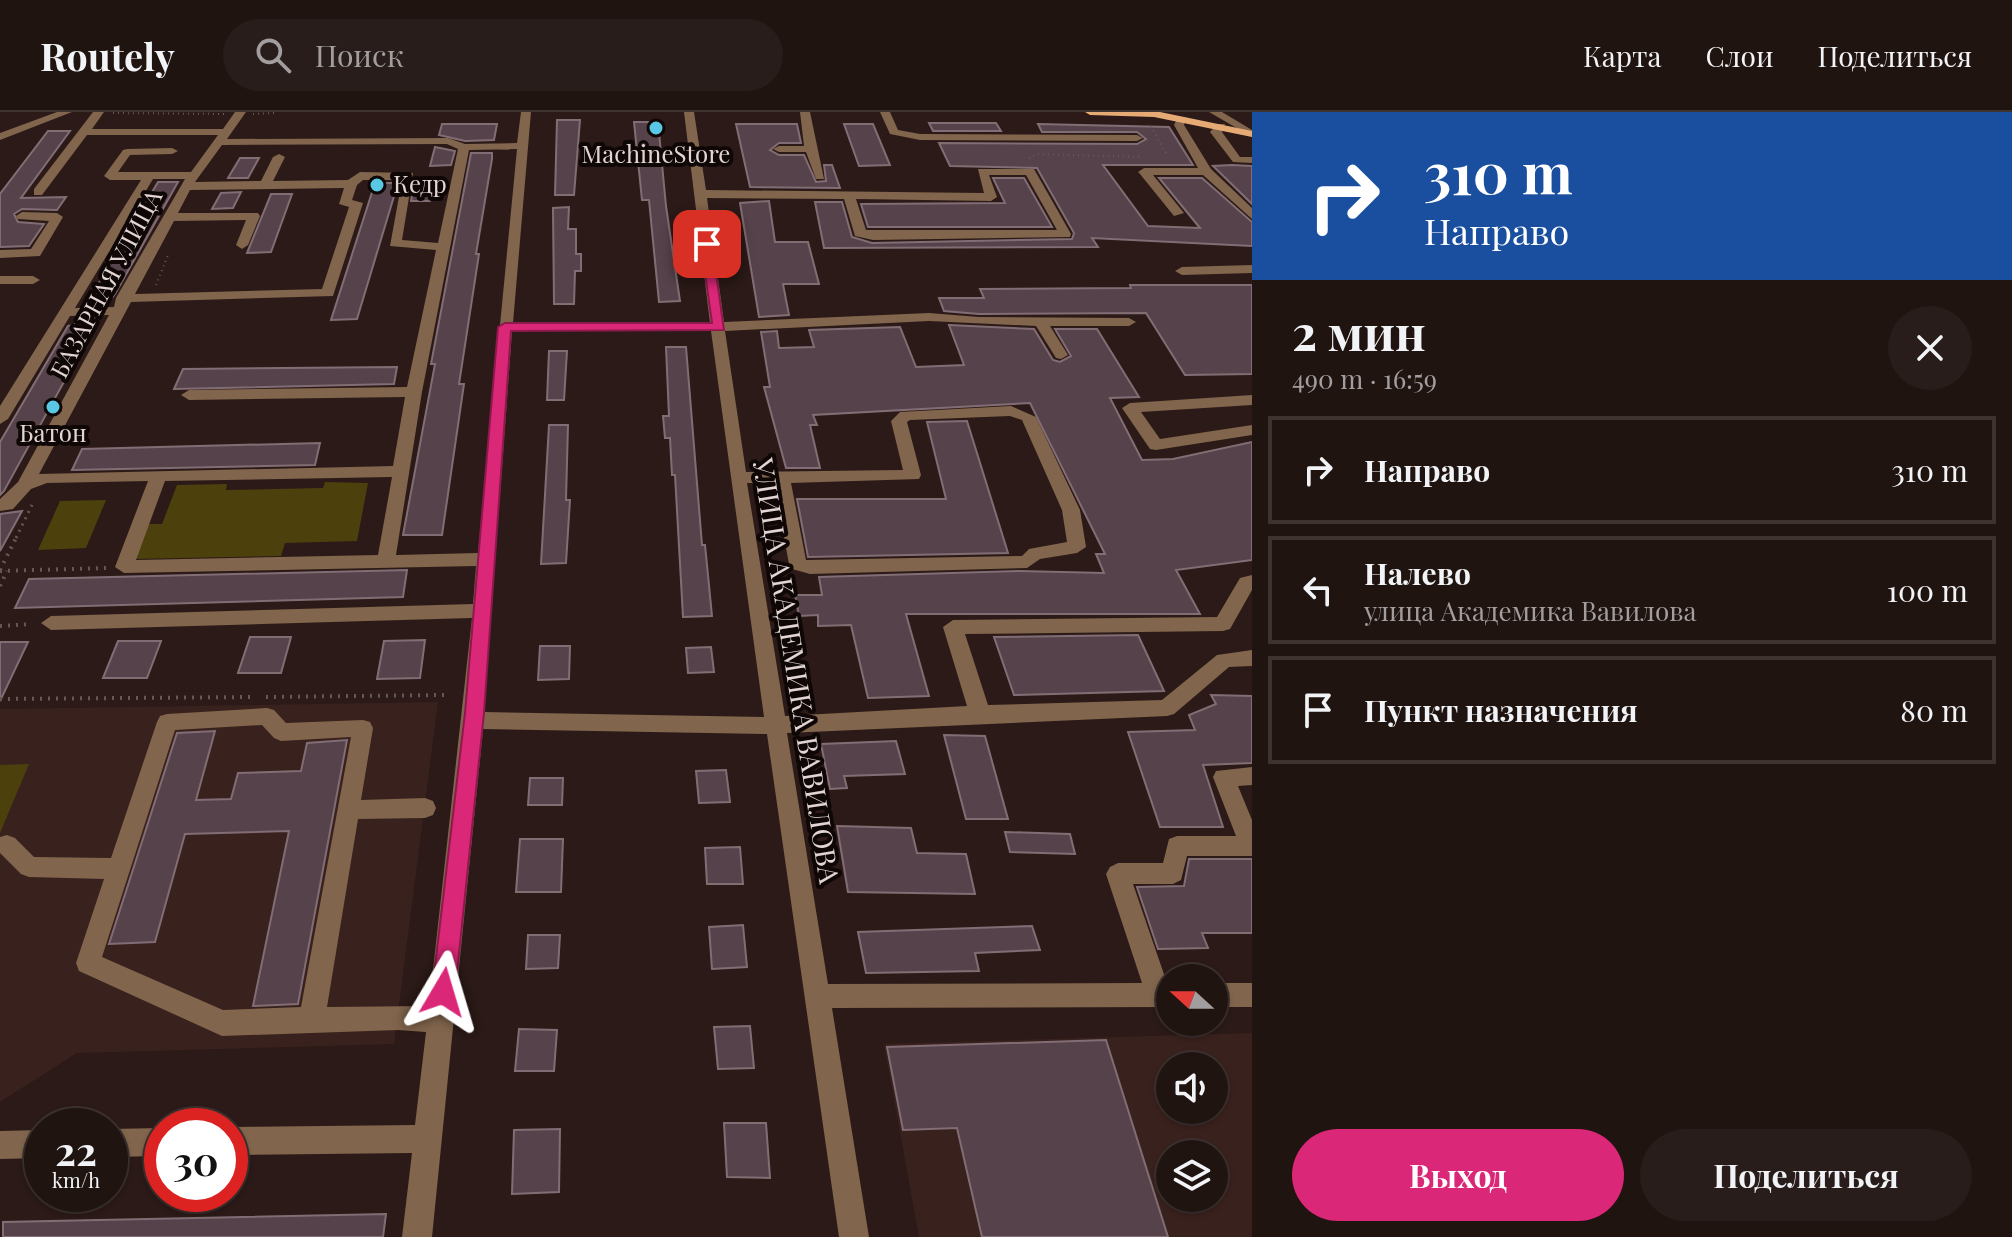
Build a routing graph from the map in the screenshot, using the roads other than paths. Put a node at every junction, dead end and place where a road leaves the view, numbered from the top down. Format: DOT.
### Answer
graph roads {
  1 [pos="67,112"];
  2 [pos="241,112"];
  3 [pos="526,112"];
  4 [pos="689,112"];
  5 [pos="805,112"];
  6 [pos="885,112"];
  7 [pos="1090,112"];
  8 [pos="1214,112"];
  9 [pos="99,113"];
  10 [pos="1182,119"];
  11 [pos="1221,126"];
  12 [pos="83,132"];
  13 [pos="226,132"];
  14 [pos="1251,134"];
  15 [pos="0,137"];
  16 [pos="1137,138"];
  17 [pos="217,142"];
  18 [pos="522,146"];
  19 [pos="464,147"];
  20 [pos="779,149"];
  21 [pos="810,149"];
  22 [pos="172,151"];
  23 [pos="279,157"];
  24 [pos="1252,160"];
  25 [pos="1206,171"];
  26 [pos="149,176"];
  27 [pos="820,176"];
  28 [pos="190,180"];
  29 [pos="351,184"];
  30 [pos="265,185"];
  31 [pos="38,192"];
  32 [pos="699,194"];
  33 [pos="849,196"];
  34 [pos="59,202"];
  35 [pos="1178,213"];
  36 [pos="49,215"];
  37 [pos="1252,215"];
  38 [pos="22,216"];
  39 [pos="168,217"];
  40 [pos="242,245"];
  41 [pos="442,247"];
  42 [pos="0,254"];
  43 [pos="1252,269"];
  44 [pos="1182,271"];
  45 [pos="0,280"];
  46 [pos="33,280"];
  47 [pos="120,305"];
  48 [pos="63,312"];
  49 [pos="1041,322"];
  50 [pos="1129,322"];
  51 [pos="505,327"];
  52 [pos="719,327"];
  53 [pos="1061,355"];
  54 [pos="414,392"];
  55 [pos="189,395"];
  56 [pos="1252,400"];
  57 [pos="0,419"];
  58 [pos="1252,430"];
  59 [pos="401,471"];
  60 [pos="159,476"];
  61 [pos="738,478"];
  62 [pos="782,478"];
  63 [pos="25,485"];
  64 [pos="0,505"];
  65 [pos="485,559"];
  66 [pos="386,560"];
  67 [pos="1252,582"];
  68 [pos="480,611"];
  69 [pos="51,623"];
  70 [pos="1252,658"];
  71 [pos="980,714"];
  72 [pos="473,720"];
  73 [pos="775,725"];
  74 [pos="1252,776"];
  75 [pos="425,808"];
  76 [pos="349,810"];
  77 [pos="7,845"];
  78 [pos="119,869"];
  79 [pos="1156,974"];
  80 [pos="1156,995"];
  81 [pos="1228,995"];
  82 [pos="1252,995"];
  83 [pos="818,996"];
  84 [pos="312,1020"];
  85 [pos="440,1020"];
  86 [pos="428,1139"];
  87 [pos="248,1141"];
  88 [pos="24,1144"];
  89 [pos="0,1145"];
  90 [pos="417,1237"];
  91 [pos="854,1237"];
  1 -- 15 [label="street"];
  2 -- 13 [label="street, БАЗАРНАЯ УЛИЦА"];
  3 -- 18 [label="street"];
  4 -- 32 [label="street, УЛИЦА АКАДЕМИКА ВАВИЛОВА"];
  5 -- 21 [label="street"];
  6 -- 16 [label="street"];
  7 -- 10 [label="main road"];
  8 -- 14 [label="street"];
  9 -- 12 [label="street"];
  10 -- 11 [label="main road"];
  10 -- 25 [label="street"];
  11 -- 14 [label="main road"];
  11 -- 24 [label="street"];
  12 -- 13 [label="street"];
  12 -- 31 [label="street"];
  13 -- 17 [label="street, БАЗАРНАЯ УЛИЦА"];
  17 -- 19 [label="street"];
  17 -- 28 [label="street, БАЗАРНАЯ УЛИЦА"];
  18 -- 19 [label="street"];
  18 -- 51 [label="street"];
  19 -- 41 [label="street"];
  20 -- 21 [label="street"];
  21 -- 27 [label="street"];
  22 -- 26 [label="street"];
  23 -- 30 [label="street"];
  25 -- 35 [label="street"];
  25 -- 37 [label="street"];
  26 -- 28 [label="street"];
  26 -- 48 [label="street"];
  28 -- 30 [label="street"];
  28 -- 39 [label="street, БАЗАРНАЯ УЛИЦА"];
  29 -- 30 [label="street"];
  29 -- 41 [label="street"];
  29 -- 47 [label="street"];
  32 -- 33 [label="street"];
  32 -- 52 [label="street, УЛИЦА АКАДЕМИКА ВАВИЛОВА"];
  33 -- 33 [label="street"];
  34 -- 36 [label="street"];
  36 -- 38 [label="street"];
  36 -- 42 [label="street"];
  39 -- 40 [label="street"];
  39 -- 47 [label="street, БАЗАРНАЯ УЛИЦА"];
  41 -- 54 [label="street"];
  43 -- 44 [label="street"];
  45 -- 46 [label="street"];
  47 -- 48 [label="street"];
  47 -- 63 [label="street, БАЗАРНАЯ УЛИЦА"];
  48 -- 57 [label="street"];
  49 -- 50 [label="street"];
  49 -- 52 [label="street"];
  49 -- 53 [label="street"];
  51 -- 52 [label="street"];
  51 -- 65 [label="street"];
  52 -- 61 [label="street, УЛИЦА АКАДЕМИКА ВАВИЛОВА"];
  54 -- 55 [label="street"];
  54 -- 59 [label="street"];
  56 -- 58 [label="street"];
  59 -- 60 [label="street"];
  59 -- 66 [label="street"];
  60 -- 63 [label="street"];
  60 -- 66 [label="street"];
  61 -- 62 [label="street"];
  61 -- 73 [label="street, УЛИЦА АКАДЕМИКА ВАВИЛОВА"];
  62 -- 62 [label="street"];
  63 -- 64 [label="street"];
  65 -- 66 [label="street"];
  65 -- 68 [label="street"];
  67 -- 71 [label="street"];
  68 -- 69 [label="street"];
  68 -- 72 [label="street"];
  70 -- 71 [label="street"];
  71 -- 73 [label="street"];
  72 -- 73 [label="street"];
  72 -- 85 [label="street"];
  73 -- 83 [label="street, УЛИЦА АКАДЕМИКА ВАВИЛОВА"];
  74 -- 79 [label="street"];
  75 -- 76 [label="street"];
  76 -- 78 [label="street"];
  76 -- 84 [label="street"];
  77 -- 78 [label="street"];
  78 -- 84 [label="street"];
  80 -- 83 [label="street"];
  81 -- 82 [label="street"];
  83 -- 91 [label="street, УЛИЦА АКАДЕМИКА ВАВИЛОВА"];
  84 -- 85 [label="street"];
  85 -- 86 [label="street"];
  86 -- 87 [label="street"];
  86 -- 90 [label="street"];
  88 -- 89 [label="street"];
}
